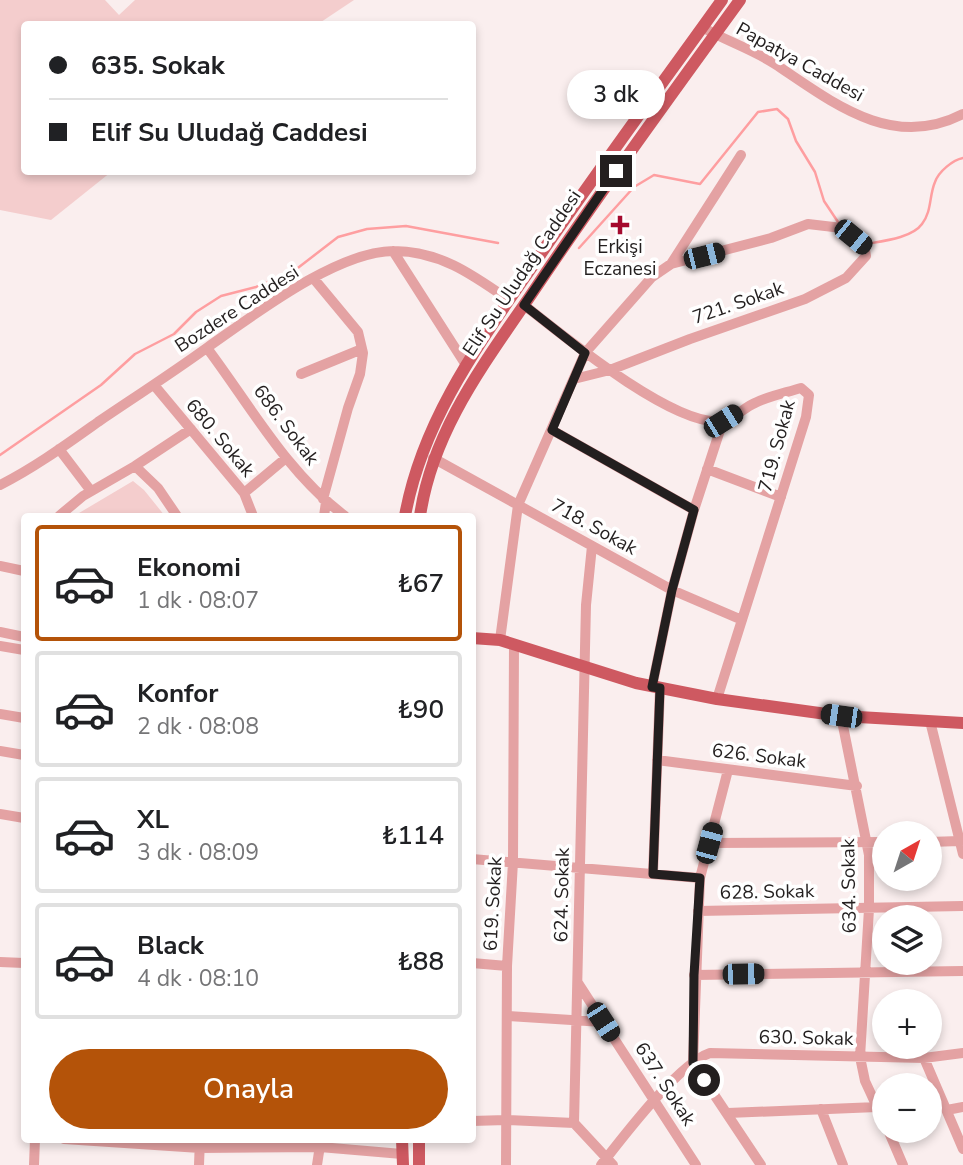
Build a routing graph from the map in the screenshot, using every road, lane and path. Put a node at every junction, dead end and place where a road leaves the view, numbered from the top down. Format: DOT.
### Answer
graph roads {
  1 [pos="722,0"];
  2 [pos="740,0"];
  3 [pos="702,27"];
  4 [pos="715,35"];
  5 [pos="963,114"];
  6 [pos="741,155"];
  7 [pos="393,251"];
  8 [pos="671,264"];
  9 [pos="314,279"];
  10 [pos="509,300"];
  11 [pos="524,305"];
  12 [pos="207,348"];
  13 [pos="362,349"];
  14 [pos="585,353"];
  15 [pos="466,365"];
  16 [pos="610,370"];
  17 [pos="301,374"];
  18 [pos="574,379"];
  19 [pos="154,385"];
  20 [pos="723,421"];
  21 [pos="191,429"];
  22 [pos="552,430"];
  23 [pos="59,449"];
  24 [pos="286,457"];
  25 [pos="433,458"];
  26 [pos="135,466"];
  27 [pos="707,469"];
  28 [pos="0,485"];
  29 [pos="91,491"];
  30 [pos="244,493"];
  31 [pos="781,498"];
  32 [pos="324,500"];
  33 [pos="519,505"];
  34 [pos="694,510"];
  35 [pos="63,513"];
  36 [pos="175,513"];
  37 [pos="252,513"];
  38 [pos="324,513"];
  39 [pos="341,513"];
  40 [pos="406,513"];
  41 [pos="420,513"];
  42 [pos="592,546"];
  43 [pos="0,566"];
  44 [pos="21,570"];
  45 [pos="672,590"];
  46 [pos="742,620"];
  47 [pos="0,632"];
  48 [pos="21,636"];
  49 [pos="476,638"];
  50 [pos="499,640"];
  51 [pos="514,645"];
  52 [pos="0,646"];
  53 [pos="21,650"];
  54 [pos="585,668"];
  55 [pos="656,687"];
  56 [pos="717,699"];
  57 [pos="0,714"];
  58 [pos="841,716"];
  59 [pos="21,718"];
  60 [pos="930,721"];
  61 [pos="963,723"];
  62 [pos="0,751"];
  63 [pos="21,754"];
  64 [pos="657,760"];
  65 [pos="729,770"];
  66 [pos="857,786"];
  67 [pos="0,814"];
  68 [pos="21,818"];
  69 [pos="960,841"];
  70 [pos="868,842"];
  71 [pos="872,842"];
  72 [pos="942,842"];
  73 [pos="709,843"];
  74 [pos="963,854"];
  75 [pos="476,859"];
  76 [pos="513,862"];
  77 [pos="580,868"];
  78 [pos="653,874"];
  79 [pos="700,878"];
  80 [pos="963,906"];
  81 [pos="869,909"];
  82 [pos="698,911"];
  83 [pos="0,962"];
  84 [pos="21,963"];
  85 [pos="476,963"];
  86 [pos="507,966"];
  87 [pos="963,971"];
  88 [pos="866,973"];
  89 [pos="694,975"];
  90 [pos="577,982"];
  91 [pos="507,1016"];
  92 [pos="576,1020"];
  93 [pos="603,1022"];
  94 [pos="963,1053"];
  95 [pos="942,1056"];
  96 [pos="860,1057"];
  97 [pos="872,1057"];
  98 [pos="924,1059"];
  99 [pos="693,1063"];
  100 [pos="872,1097"];
  101 [pos="656,1100"];
  102 [pos="872,1107"];
  103 [pos="963,1107"];
  104 [pos="821,1110"];
  105 [pos="947,1110"];
  106 [pos="727,1113"];
  107 [pos="506,1120"];
  108 [pos="476,1121"];
  109 [pos="574,1123"];
  110 [pos="36,1143"];
  111 [pos="200,1143"];
  112 [pos="320,1143"];
  113 [pos="419,1143"];
  114 [pos="894,1143"];
  115 [pos="963,1149"];
  116 [pos="402,1159"];
  117 [pos="607,1162"];
  118 [pos="34,1165"];
  119 [pos="199,1165"];
  120 [pos="317,1165"];
  121 [pos="419,1165"];
  122 [pos="506,1165"];
  123 [pos="696,1165"];
  124 [pos="760,1165"];
  125 [pos="844,1165"];
  126 [pos="903,1165"];
  1 -- 3 [label="main road, Elif Su Uludağ Caddesi"];
  2 -- 4 [label="main road, Elif Su Uludağ Caddesi"];
  3 -- 4 [label="street, Papatya Caddesi"];
  3 -- 10 [label="main road, Elif Su Uludağ Caddesi"];
  4 -- 5 [label="street, Papatya Caddesi"];
  4 -- 11 [label="main road, Elif Su Uludağ Caddesi"];
  6 -- 8 [label="street"];
  7 -- 9 [label="street, Bozdere Caddesi"];
  7 -- 10 [label="street, Bozdere Caddesi"];
  7 -- 15 [label="street"];
  8 -- 14 [label="street"];
  8 -- 16 [label="street, 721. Sokak"];
  9 -- 12 [label="street, Bozdere Caddesi"];
  9 -- 13 [label="street"];
  10 -- 15 [label="main road, Elif Su Uludağ Caddesi"];
  11 -- 14 [label="street"];
  11 -- 25 [label="main road, Elif Su Uludağ Caddesi"];
  12 -- 19 [label="street, Bozdere Caddesi"];
  12 -- 24 [label="street, 686. Sokak"];
  13 -- 17 [label="street"];
  13 -- 32 [label="street"];
  14 -- 16 [label="street"];
  14 -- 18 [label="street"];
  15 -- 40 [label="main road, Elif Su Uludağ Caddesi"];
  16 -- 18 [label="street, 721. Sokak"];
  16 -- 20 [label="street"];
  18 -- 22 [label="street"];
  19 -- 21 [label="street, 680. Sokak"];
  19 -- 23 [label="street, Bozdere Caddesi"];
  20 -- 27 [label="street"];
  20 -- 31 [label="street, 719. Sokak"];
  21 -- 26 [label="street"];
  21 -- 30 [label="street, 680. Sokak"];
  22 -- 33 [label="street"];
  22 -- 34 [label="street"];
  23 -- 28 [label="street, Bozdere Caddesi"];
  23 -- 29 [label="street"];
  24 -- 30 [label="street"];
  24 -- 32 [label="street, 686. Sokak"];
  25 -- 33 [label="street, 718. Sokak"];
  25 -- 41 [label="main road, Elif Su Uludağ Caddesi"];
  26 -- 29 [label="street"];
  26 -- 36 [label="street"];
  27 -- 31 [label="street"];
  27 -- 34 [label="street"];
  29 -- 35 [label="street"];
  30 -- 37 [label="street, 680. Sokak"];
  31 -- 46 [label="street, 719. Sokak"];
  32 -- 38 [label="street"];
  32 -- 39 [label="street, 686. Sokak"];
  33 -- 42 [label="street, 718. Sokak"];
  33 -- 50 [label="street"];
  34 -- 45 [label="street"];
  42 -- 45 [label="street, 718. Sokak"];
  42 -- 54 [label="street, 624. Sokak"];
  43 -- 44 [label="street"];
  45 -- 46 [label="street, 718. Sokak"];
  45 -- 55 [label="street"];
  46 -- 56 [label="street, 719. Sokak"];
  47 -- 48 [label="street"];
  49 -- 50 [label="main road"];
  50 -- 51 [label="main road"];
  51 -- 54 [label="main road"];
  51 -- 76 [label="street, 619. Sokak"];
  52 -- 53 [label="street"];
  54 -- 55 [label="main road"];
  54 -- 77 [label="street, 624. Sokak"];
  55 -- 56 [label="main road"];
  55 -- 64 [label="street"];
  56 -- 58 [label="main road"];
  57 -- 59 [label="street"];
  58 -- 60 [label="main road"];
  58 -- 66 [label="street, 634. Sokak"];
  60 -- 61 [label="main road"];
  60 -- 69 [label="street"];
  62 -- 63 [label="street"];
  64 -- 65 [label="street, 626. Sokak"];
  64 -- 78 [label="street"];
  65 -- 66 [label="street, 626. Sokak"];
  65 -- 73 [label="street"];
  66 -- 70 [label="street, 634. Sokak"];
  67 -- 68 [label="street"];
  69 -- 72 [label="street"];
  69 -- 74 [label="street"];
  70 -- 71 [label="street"];
  70 -- 73 [label="street"];
  70 -- 81 [label="street, 634. Sokak"];
  73 -- 79 [label="street"];
  75 -- 76 [label="street"];
  76 -- 77 [label="street"];
  76 -- 86 [label="street, 619. Sokak"];
  77 -- 78 [label="street"];
  77 -- 90 [label="street, 624. Sokak"];
  78 -- 79 [label="street"];
  79 -- 82 [label="street"];
  80 -- 81 [label="street, 628. Sokak"];
  81 -- 82 [label="street, 628. Sokak"];
  81 -- 88 [label="street, 634. Sokak"];
  82 -- 89 [label="street"];
  83 -- 84 [label="street"];
  85 -- 86 [label="street"];
  86 -- 91 [label="street, 619. Sokak"];
  87 -- 88 [label="street"];
  88 -- 89 [label="street"];
  88 -- 96 [label="street, 634. Sokak"];
  89 -- 99 [label="street"];
  90 -- 92 [label="street, 624. Sokak"];
  90 -- 93 [label="street, 637. Sokak"];
  91 -- 92 [label="street"];
  91 -- 107 [label="street, 619. Sokak"];
  92 -- 93 [label="street"];
  92 -- 109 [label="street, 624. Sokak"];
  93 -- 101 [label="street, 637. Sokak"];
  94 -- 95 [label="street, 630. Sokak"];
  96 -- 97 [label="street, 630. Sokak"];
  96 -- 99 [label="street, 630. Sokak"];
  96 -- 100 [label="street, 634. Sokak"];
  98 -- 105 [label="street"];
  99 -- 101 [label="street"];
  99 -- 106 [label="street"];
  101 -- 117 [label="street"];
  101 -- 123 [label="street, 637. Sokak"];
  102 -- 104 [label="street"];
  103 -- 105 [label="street"];
  104 -- 106 [label="street"];
  104 -- 125 [label="street"];
  105 -- 115 [label="street"];
  106 -- 124 [label="street"];
  107 -- 108 [label="street"];
  107 -- 109 [label="street"];
  107 -- 122 [label="street, 619. Sokak"];
  109 -- 117 [label="street"];
  110 -- 118 [label="street"];
  111 -- 112 [label="street"];
  111 -- 119 [label="street"];
  112 -- 116 [label="street"];
  112 -- 120 [label="street"];
  113 -- 121 [label="main road"];
  114 -- 126 [label="street"];
}
